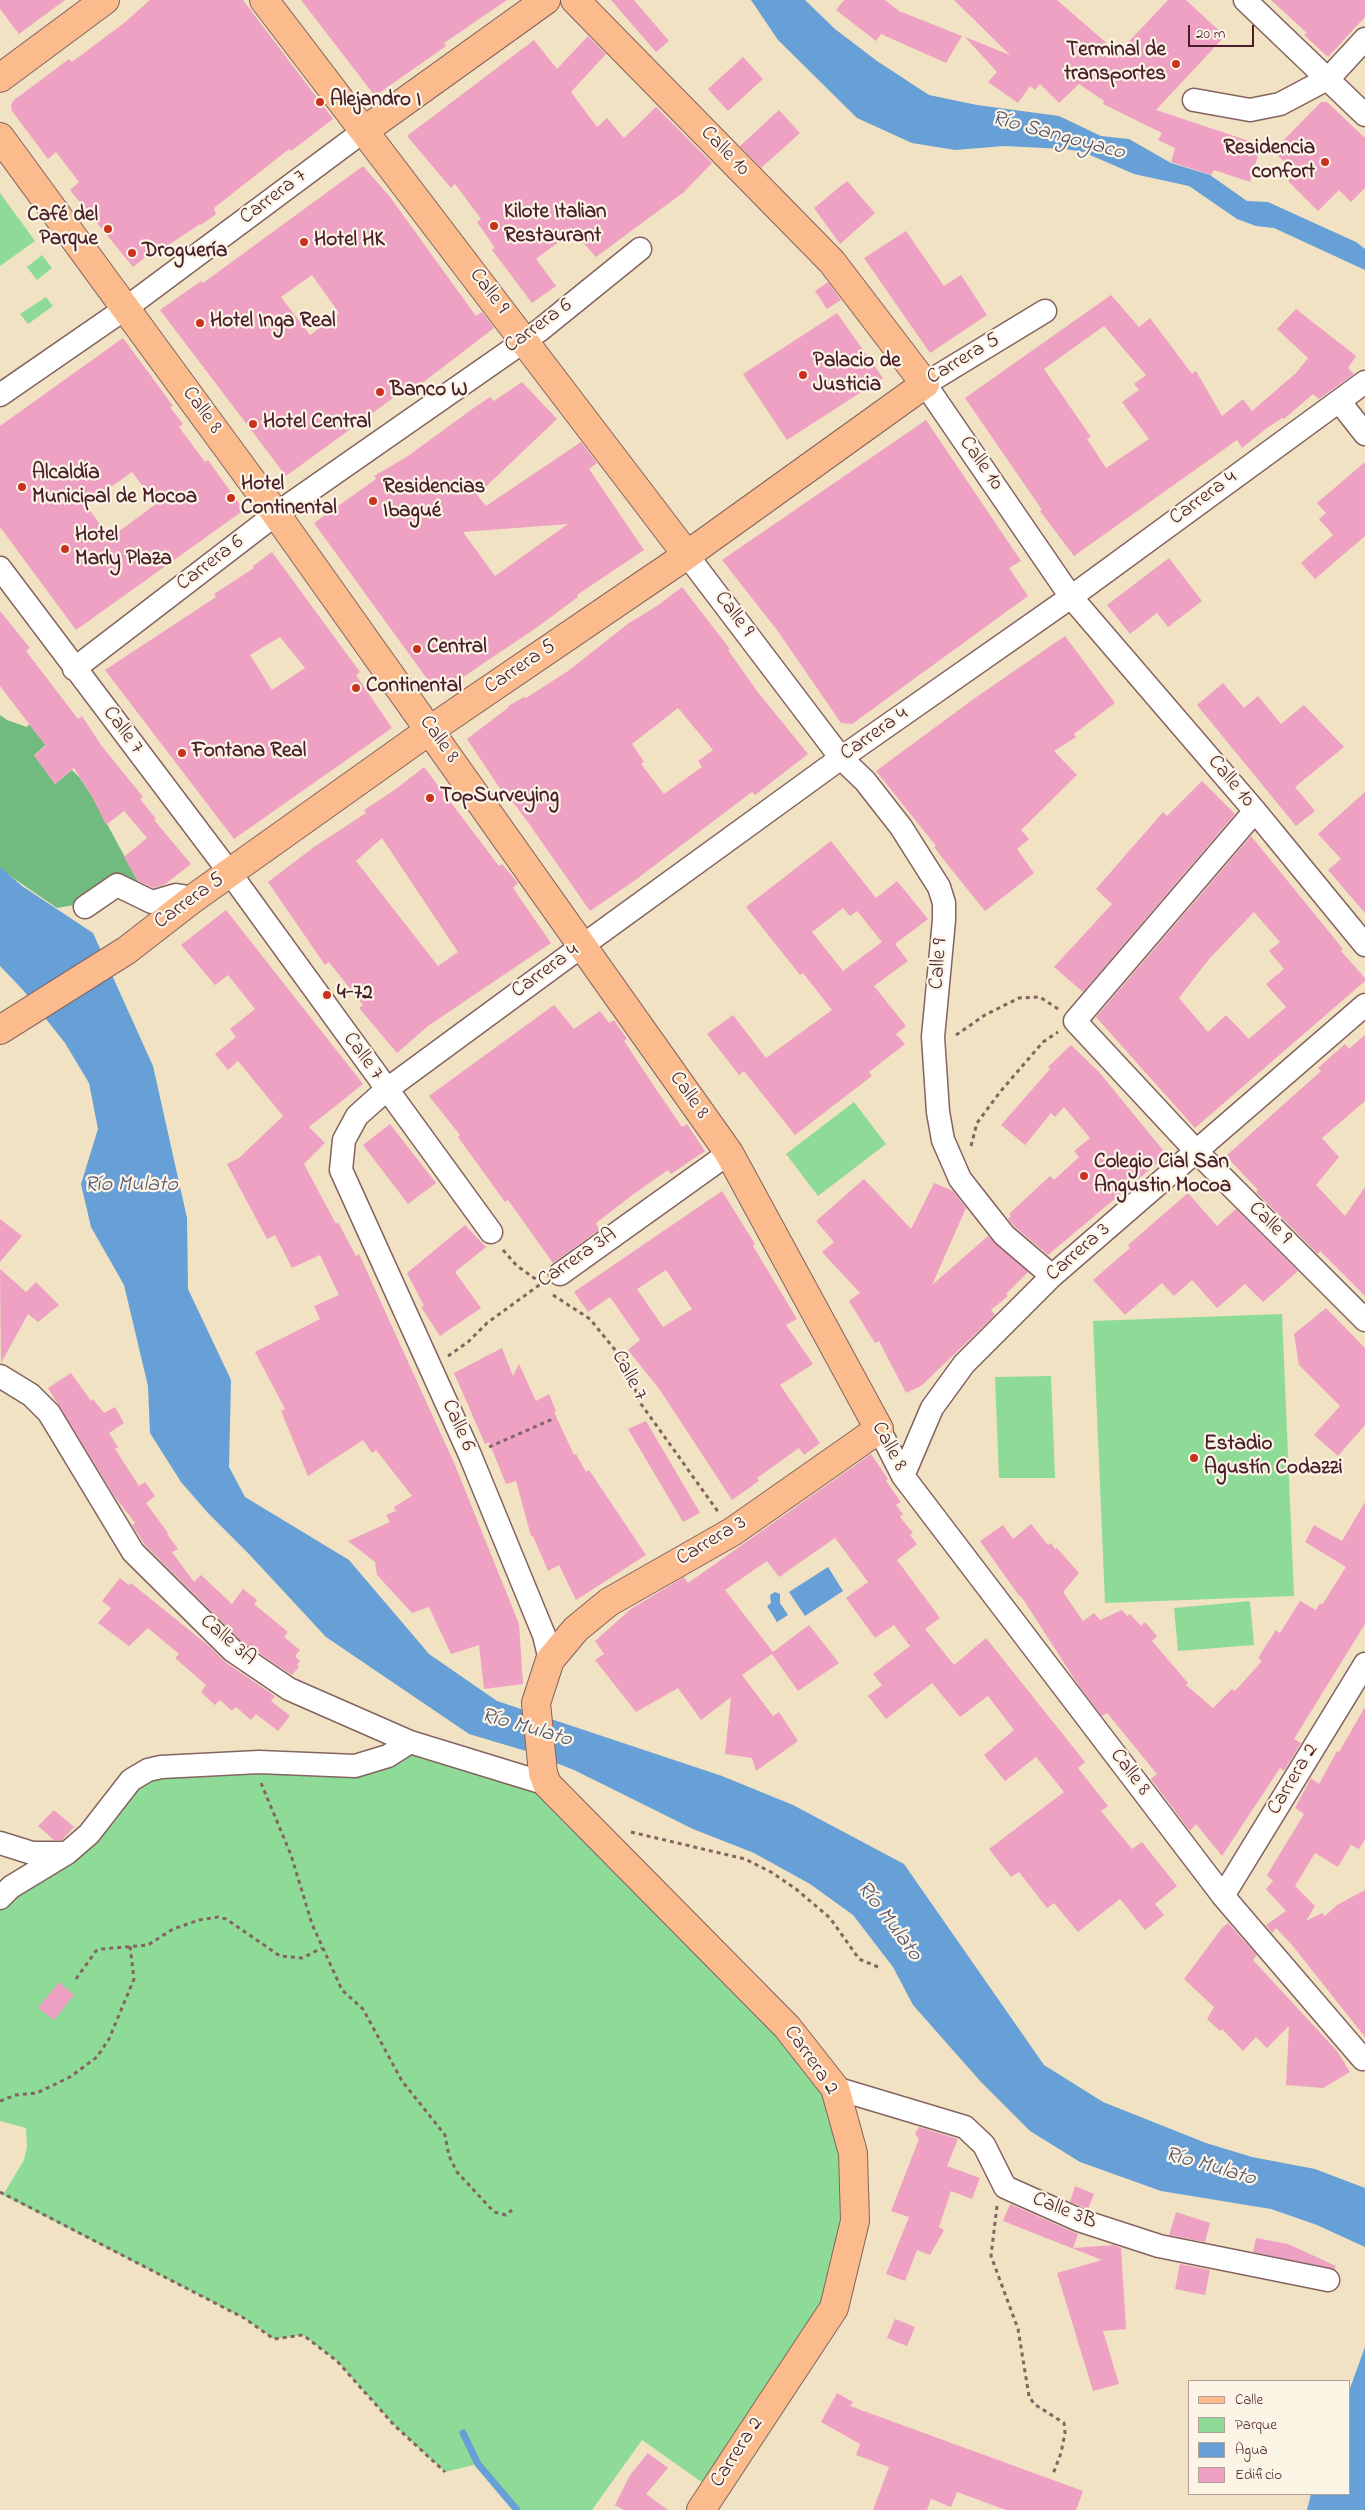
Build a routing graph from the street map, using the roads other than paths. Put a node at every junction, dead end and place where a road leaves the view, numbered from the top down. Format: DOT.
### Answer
graph roads {
  1 [pos="105,0"];
  2 [pos="264,0"];
  3 [pos="546,0"];
  4 [pos="575,0"];
  5 [pos="1245,0"];
  6 [pos="1365,39"];
  7 [pos="0,78"];
  8 [pos="1329,78"];
  9 [pos="1194,100"];
  10 [pos="1365,115"];
  11 [pos="365,130"];
  12 [pos="0,137"];
  13 [pos="640,249"];
  14 [pos="126,308"];
  15 [pos="1045,311"];
  16 [pos="524,340"];
  17 [pos="1365,382"];
  18 [pos="925,384"];
  19 [pos="0,395"];
  20 [pos="1339,401"];
  21 [pos="1365,434"];
  22 [pos="276,514"];
  23 [pos="687,555"];
  24 [pos="0,568"];
  25 [pos="1071,597"];
  26 [pos="74,669"];
  27 [pos="430,730"];
  28 [pos="841,758"];
  29 [pos="1255,811"];
  30 [pos="230,873"];
  31 [pos="194,898"];
  32 [pos="85,907"];
  33 [pos="1365,945"];
  34 [pos="582,946"];
  35 [pos="1365,1004"];
  36 [pos="0,1030"];
  37 [pos="386,1090"];
  38 [pos="1197,1152"];
  39 [pos="729,1154"];
  40 [pos="491,1232"];
  41 [pos="1052,1276"];
  42 [pos="549,1284"];
  43 [pos="1365,1320"];
  44 [pos="0,1376"];
  45 [pos="879,1429"];
  46 [pos="902,1476"];
  47 [pos="550,1660"];
  48 [pos="1365,1664"];
  49 [pos="410,1742"];
  50 [pos="545,1778"];
  51 [pos="0,1843"];
  52 [pos="67,1852"];
  53 [pos="1223,1896"];
  54 [pos="0,1898"];
  55 [pos="1363,2059"];
  56 [pos="835,2088"];
  57 [pos="1328,2280"];
  58 [pos="701,2510"];
  1 -- 7 [label="main road"];
  2 -- 11 [label="main road, Calle 9"];
  3 -- 11 [label="main road, Carrera 7"];
  4 -- 18 [label="main road, Calle 10"];
  5 -- 8 [label="street"];
  6 -- 8 [label="street"];
  8 -- 9 [label="street"];
  8 -- 10 [label="street"];
  11 -- 14 [label="street, Carrera 7"];
  11 -- 16 [label="main road, Calle 9"];
  12 -- 14 [label="main road, Calle 8"];
  13 -- 16 [label="street, Carrera 6"];
  14 -- 19 [label="street, Carrera 7"];
  14 -- 22 [label="main road, Calle 8"];
  15 -- 18 [label="street, Carrera 5"];
  16 -- 22 [label="street, Carrera 6"];
  16 -- 23 [label="main road, Calle 9"];
  17 -- 20 [label="street, Carrera 4"];
  18 -- 23 [label="main road, Carrera 5"];
  18 -- 25 [label="street, Calle 10"];
  20 -- 21 [label="street"];
  20 -- 25 [label="street, Carrera 4"];
  22 -- 26 [label="street, Carrera 6"];
  22 -- 27 [label="main road, Calle 8"];
  23 -- 27 [label="main road, Carrera 5"];
  23 -- 28 [label="street, Calle 9"];
  24 -- 26 [label="street, Calle 7"];
  25 -- 28 [label="street, Carrera 4"];
  25 -- 29 [label="street, Calle 10"];
  26 -- 30 [label="street, Calle 7"];
  27 -- 30 [label="main road, Carrera 5"];
  27 -- 34 [label="main road, Calle 8"];
  28 -- 34 [label="street, Carrera 4"];
  28 -- 41 [label="street, Calle 9"];
  29 -- 33 [label="street, Calle 10"];
  29 -- 38 [label="street, Calle 9"];
  30 -- 31 [label="main road, Carrera 5"];
  30 -- 37 [label="street, Calle 7"];
  31 -- 32 [label="street"];
  31 -- 36 [label="main road, Carrera 5"];
  34 -- 37 [label="street, Carrera 4"];
  34 -- 39 [label="main road, Calle 8"];
  35 -- 38 [label="street, Carrera 3"];
  37 -- 40 [label="street, Calle 7"];
  37 -- 47 [label="street, Calle 6"];
  38 -- 41 [label="street, Carrera 3"];
  38 -- 43 [label="street, Calle 9"];
  39 -- 42 [label="street, Carrera 3A"];
  39 -- 45 [label="main road, Calle 8"];
  41 -- 46 [label="street, Carrera 3"];
  44 -- 49 [label="street, Calle 3A"];
  45 -- 46 [label="street, Calle 8"];
  45 -- 47 [label="main road, Carrera 3"];
  46 -- 53 [label="street, Calle 8"];
  47 -- 50 [label="main road"];
  48 -- 53 [label="street, Carrera 2"];
  49 -- 50 [label="street, Calle 3A"];
  49 -- 52 [label="street"];
  50 -- 56 [label="main road, Carrera 2"];
  51 -- 52 [label="street"];
  52 -- 54 [label="street"];
  53 -- 55 [label="street, Calle 8"];
  56 -- 57 [label="street, Calle 3B"];
  56 -- 58 [label="main road, Carrera 2"];
}
